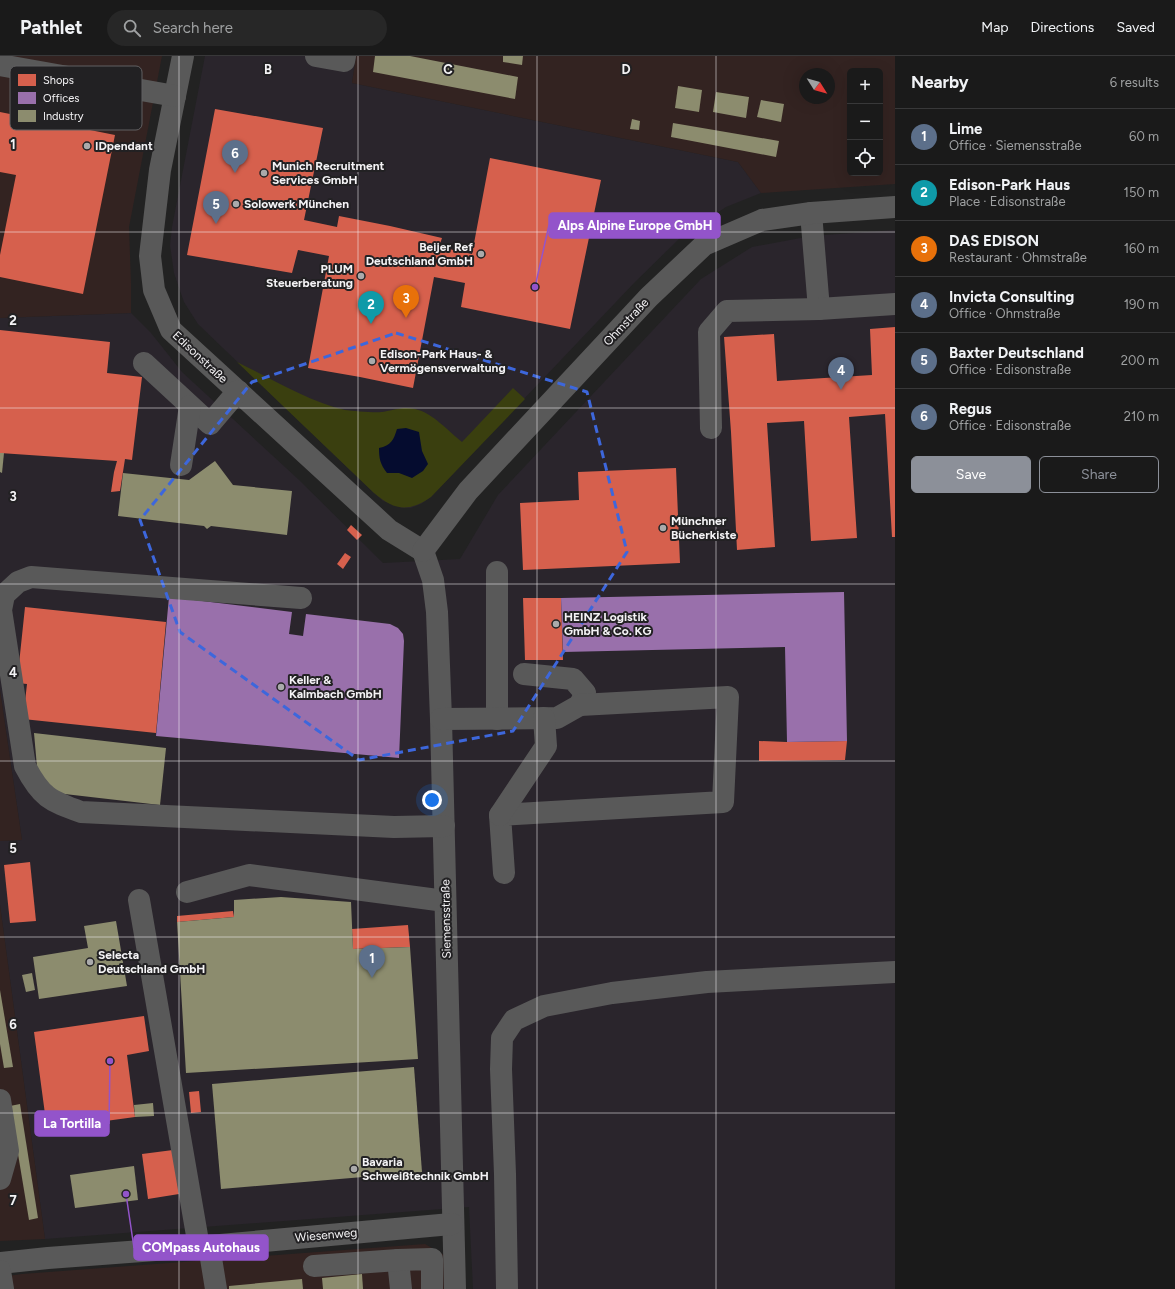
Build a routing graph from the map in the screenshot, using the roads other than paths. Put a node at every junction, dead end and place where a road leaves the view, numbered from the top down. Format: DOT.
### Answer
graph roads {
  1 [pos="183,56"];
  2 [pos="316,56"];
  3 [pos="345,56"];
  4 [pos="0,65"];
  5 [pos="10,67"];
  6 [pos="142,90"];
  7 [pos="175,96"];
  8 [pos="895,207"];
  9 [pos="811,213"];
  10 [pos="895,304"];
  11 [pos="819,309"];
  12 [pos="144,363"];
  13 [pos="238,391"];
  14 [pos="190,406"];
  15 [pos="711,428"];
  16 [pos="181,465"];
  17 [pos="423,551"];
  18 [pos="497,572"];
  19 [pos="301,598"];
  20 [pos="524,674"];
  21 [pos="580,705"];
  22 [pos="544,718"];
  23 [pos="441,719"];
  24 [pos="498,719"];
  25 [pos="500,815"];
  26 [pos="444,826"];
  27 [pos="504,873"];
  28 [pos="187,892"];
  29 [pos="139,900"];
  30 [pos="445,901"];
  31 [pos="895,972"];
  32 [pos="0,1100"];
  33 [pos="0,1179"];
  34 [pos="452,1224"];
  35 [pos="204,1246"];
  36 [pos="398,1260"];
  37 [pos="0,1263"];
  38 [pos="314,1266"];
  39 [pos="0,1271"];
  40 [pos="4,1289"];
  41 [pos="216,1289"];
  42 [pos="401,1289"];
  43 [pos="432,1289"];
  44 [pos="455,1289"];
  45 [pos="506,1289"];
  1 -- 7 [label="street, Edisonstraße"];
  2 -- 3 [label="street"];
  4 -- 5 [label="street"];
  6 -- 7 [label="street"];
  7 -- 13 [label="street, Edisonstraße"];
  8 -- 9 [label="street, Ohmstraße"];
  9 -- 11 [label="street"];
  9 -- 17 [label="street, Ohmstraße"];
  10 -- 11 [label="street"];
  11 -- 15 [label="street"];
  12 -- 14 [label="street"];
  13 -- 14 [label="street"];
  13 -- 17 [label="street, Edisonstraße"];
  14 -- 16 [label="street"];
  17 -- 23 [label="street, Siemensstraße"];
  18 -- 24 [label="street"];
  19 -- 26 [label="street"];
  20 -- 21 [label="street"];
  21 -- 22 [label="street"];
  21 -- 25 [label="street"];
  22 -- 24 [label="street"];
  22 -- 25 [label="street"];
  23 -- 24 [label="street"];
  23 -- 26 [label="street, Siemensstraße"];
  25 -- 27 [label="street"];
  26 -- 30 [label="street, Siemensstraße"];
  28 -- 30 [label="street"];
  29 -- 35 [label="street"];
  30 -- 34 [label="street, Siemensstraße"];
  31 -- 45 [label="street"];
  32 -- 33 [label="street"];
  34 -- 35 [label="street, Wiesenweg"];
  34 -- 44 [label="street, Siemensstraße"];
  35 -- 37 [label="street, Wiesenweg"];
  35 -- 41 [label="street"];
  36 -- 38 [label="street"];
  36 -- 42 [label="street"];
  36 -- 43 [label="street"];
  39 -- 40 [label="street"];
}
